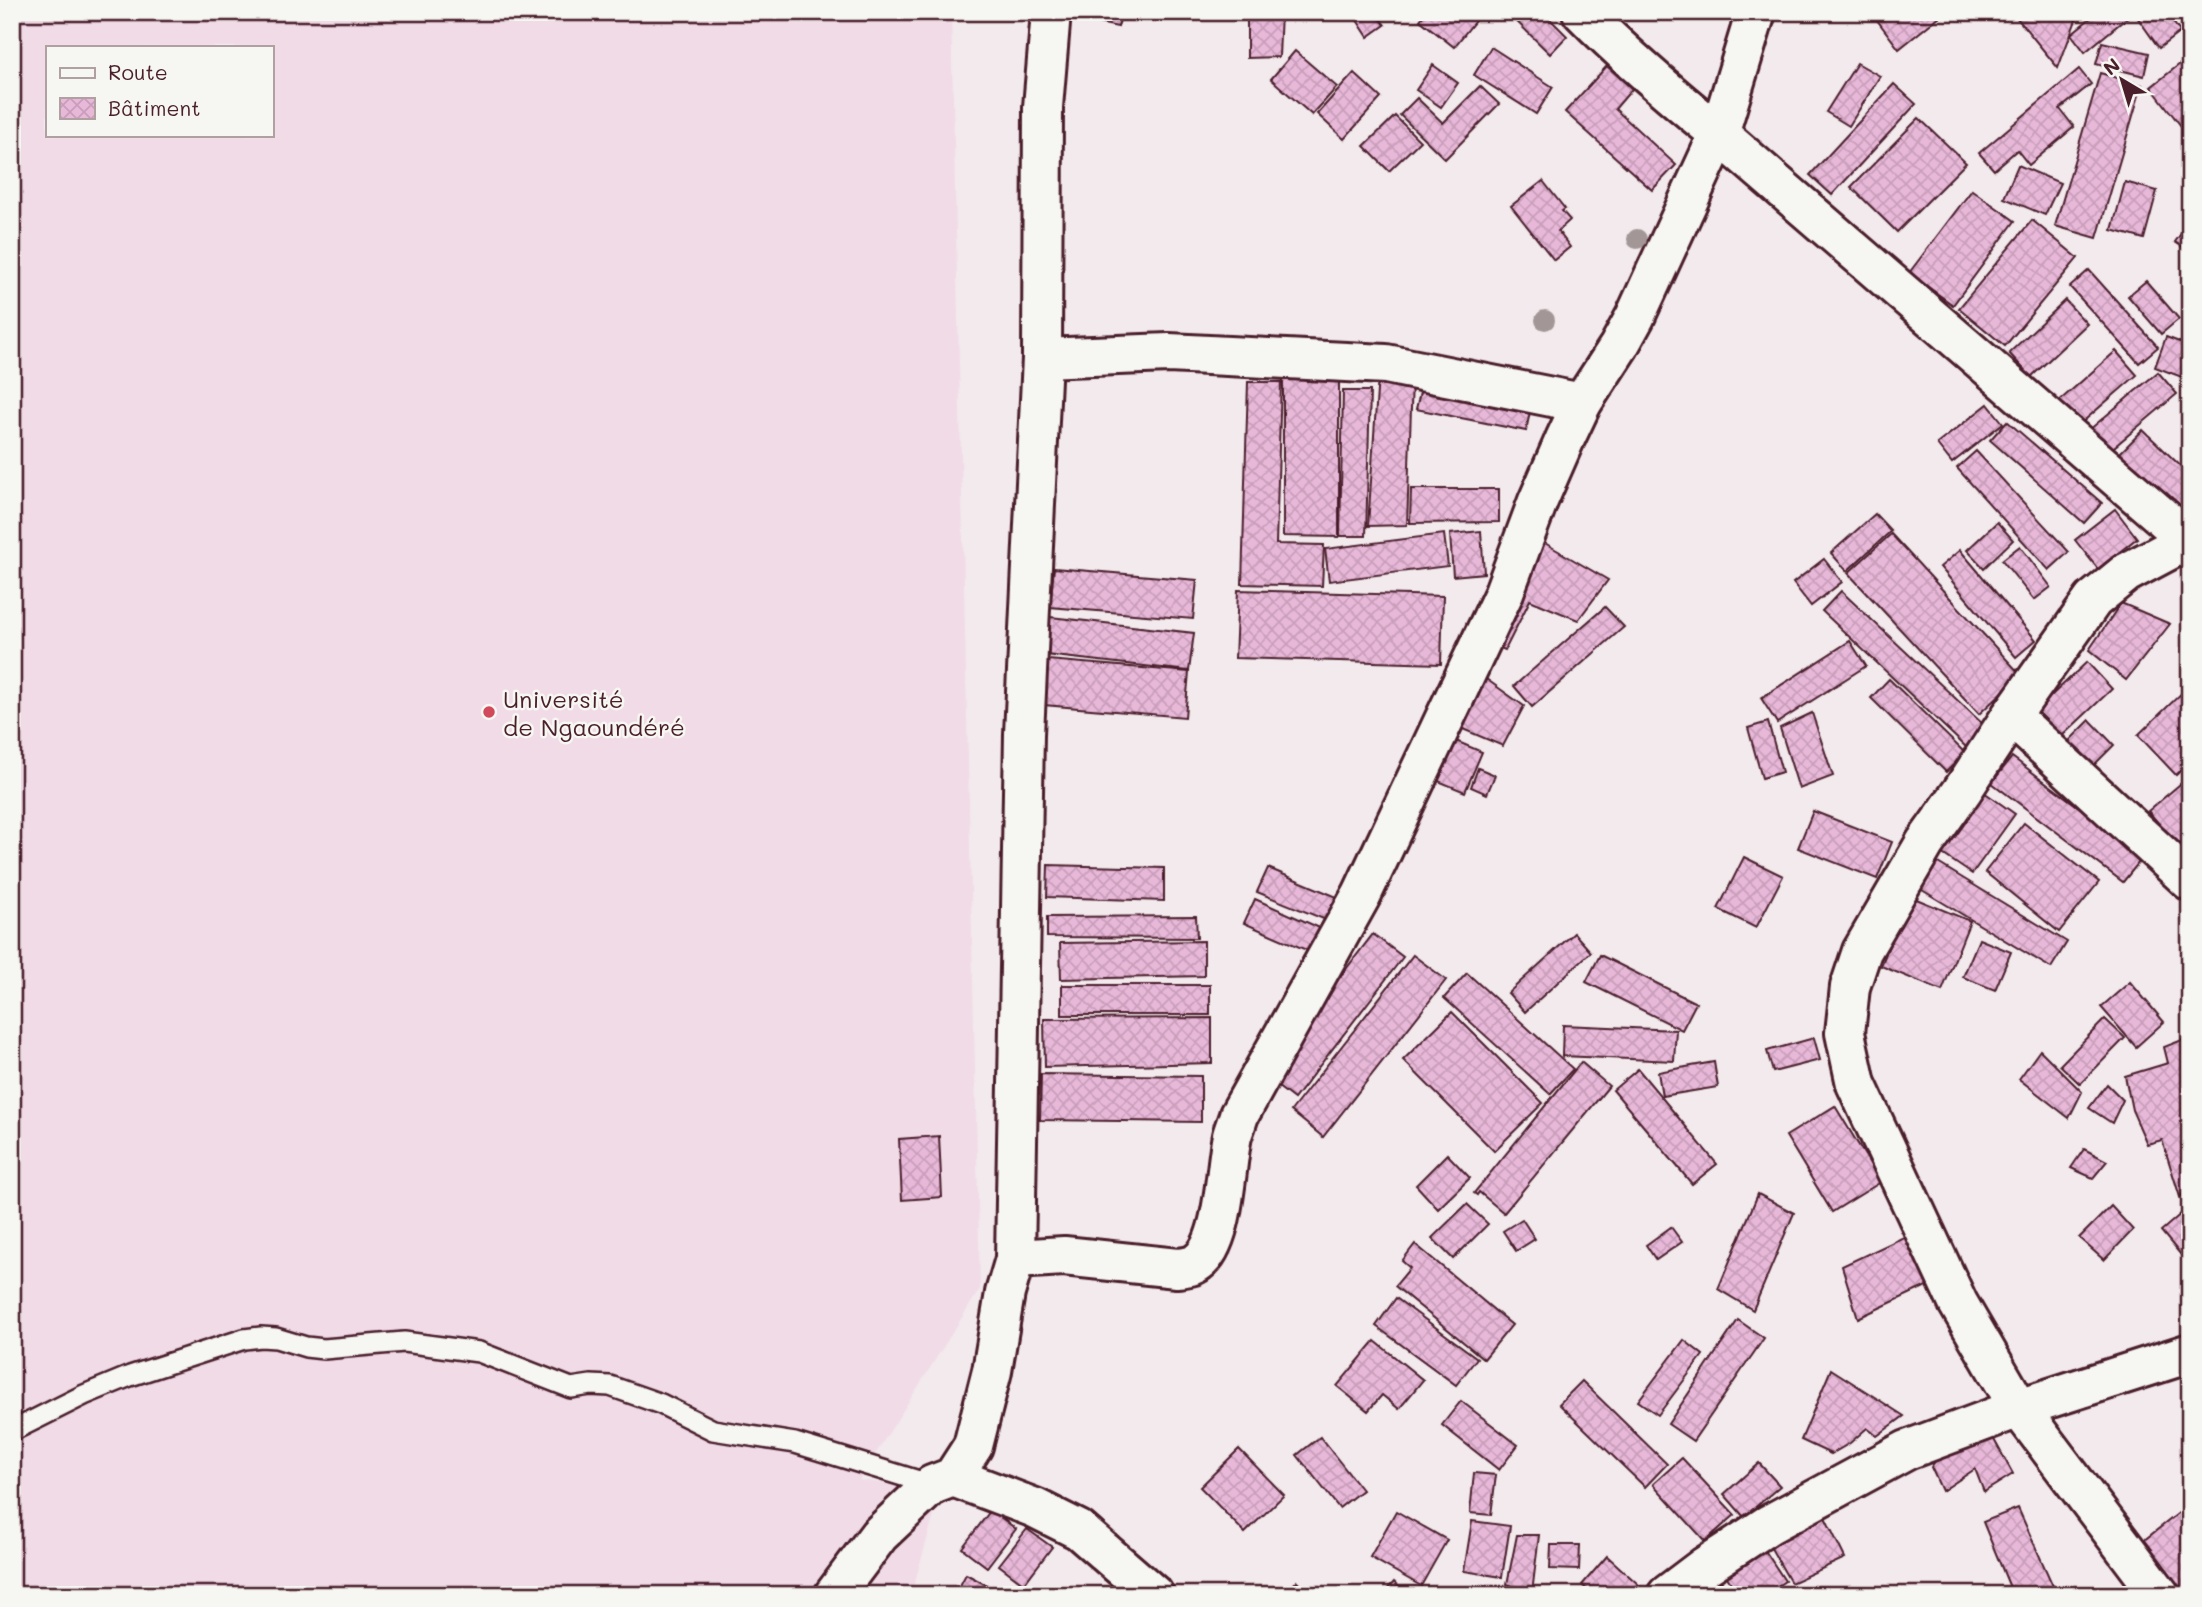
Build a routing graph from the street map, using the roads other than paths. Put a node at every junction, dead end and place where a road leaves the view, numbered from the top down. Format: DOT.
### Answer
graph roads {
  1 [pos="1051,12"];
  2 [pos="1582,12"];
  3 [pos="1756,12"];
  4 [pos="1719,134"];
  5 [pos="1042,358"];
  6 [pos="1582,403"];
  7 [pos="2189,540"];
  8 [pos="2011,716"];
  9 [pos="2190,881"];
  10 [pos="1015,1259"];
  11 [pos="2190,1353"];
  12 [pos="2019,1408"];
  13 [pos="12,1431"];
  14 [pos="943,1481"];
  15 [pos="834,1595"];
  16 [pos="1154,1595"];
  17 [pos="1667,1595"];
  18 [pos="2160,1595"];
  1 -- 5 [label="street"];
  2 -- 4 [label="street"];
  3 -- 4 [label="street"];
  4 -- 6 [label="street"];
  4 -- 7 [label="street"];
  5 -- 6 [label="street"];
  5 -- 10 [label="street"];
  6 -- 10 [label="street"];
  7 -- 8 [label="street"];
  8 -- 9 [label="street"];
  8 -- 12 [label="street"];
  10 -- 14 [label="street"];
  11 -- 12 [label="street"];
  12 -- 17 [label="street"];
  12 -- 18 [label="street"];
  13 -- 14 [label="lane"];
  14 -- 15 [label="street"];
  14 -- 16 [label="street"];
}
